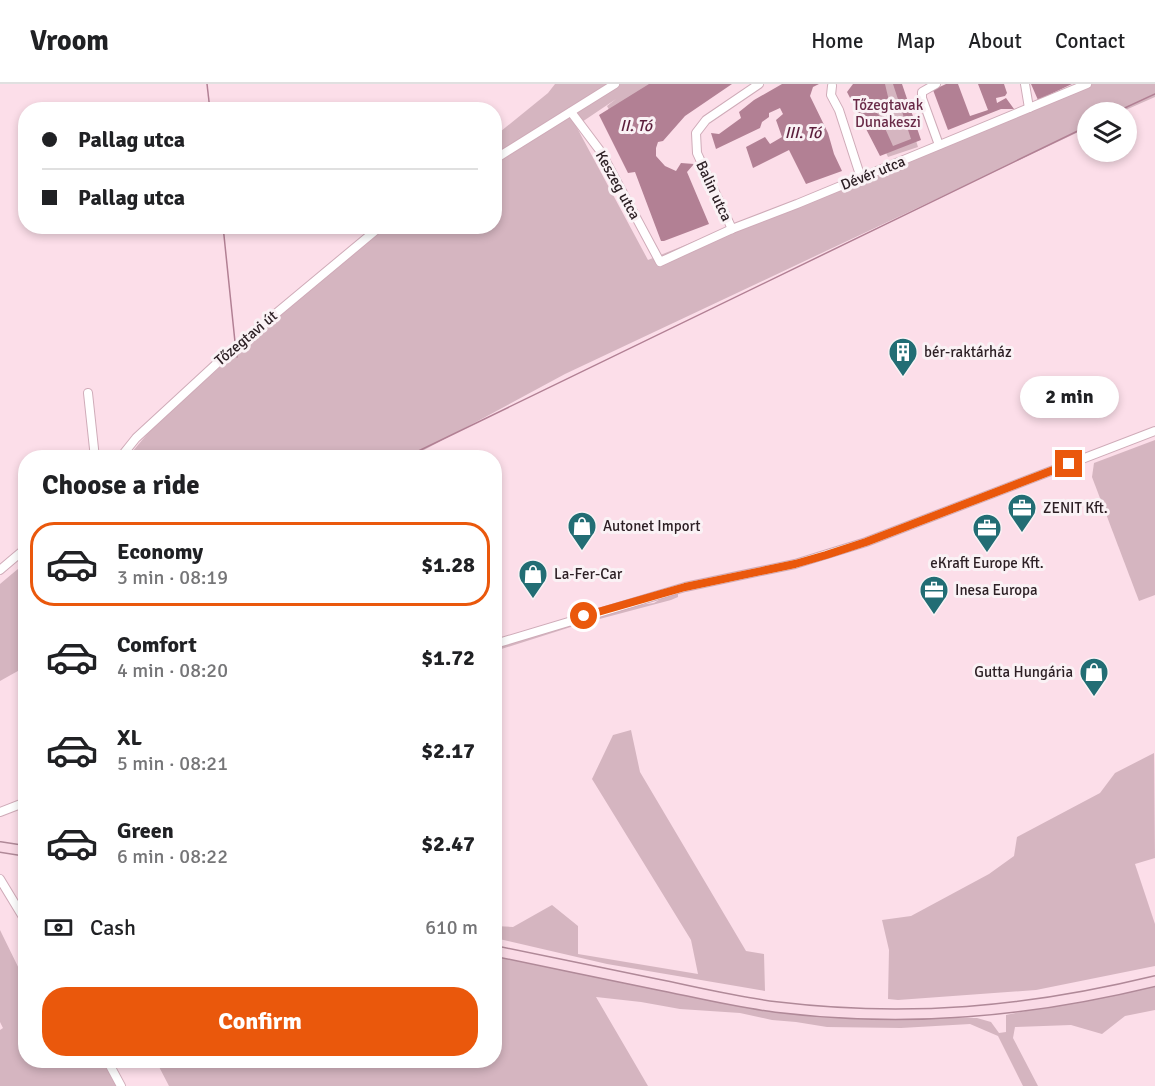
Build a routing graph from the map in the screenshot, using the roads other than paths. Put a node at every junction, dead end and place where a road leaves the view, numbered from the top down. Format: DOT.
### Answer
graph roads {
  1 [pos="615,84"];
  2 [pos="759,84"];
  3 [pos="936,84"];
  4 [pos="1025,84"];
  5 [pos="1087,84"];
  6 [pos="832,86"];
  7 [pos="1029,108"];
  8 [pos="571,112"];
  9 [pos="939,145"];
  10 [pos="502,155"];
  11 [pos="861,178"];
  12 [pos="732,229"];
  13 [pos="371,234"];
  14 [pos="660,262"];
  15 [pos="88,393"];
  16 [pos="1155,431"];
  17 [pos="94,450"];
  18 [pos="126,450"];
  19 [pos="18,555"];
  20 [pos="0,570"];
  21 [pos="502,642"];
  22 [pos="18,805"];
  23 [pos="0,812"];
  24 [pos="0,847"];
  25 [pos="18,850"];
  26 [pos="0,879"];
  27 [pos="18,909"];
  28 [pos="502,952"];
  29 [pos="1155,981"];
  30 [pos="112,1068"];
  31 [pos="122,1086"];
  1 -- 8 [label="street"];
  2 -- 12 [label="street, Balin utca"];
  3 -- 9 [label="street"];
  4 -- 7 [label="street"];
  5 -- 7 [label="street, Dévér utca"];
  6 -- 11 [label="street"];
  7 -- 9 [label="street, Dévér utca"];
  8 -- 10 [label="street"];
  8 -- 14 [label="street, Keszeg utca"];
  9 -- 11 [label="street, Dévér utca"];
  11 -- 12 [label="street, Dévér utca"];
  12 -- 14 [label="street, Dévér utca"];
  13 -- 18 [label="street, Tőzegtavi út"];
  15 -- 17 [label="street"];
  16 -- 21 [label="street"];
  19 -- 20 [label="street"];
  22 -- 23 [label="street"];
  24 -- 25 [label="main road"];
  26 -- 27 [label="street"];
  28 -- 29 [label="main road"];
  30 -- 31 [label="street"];
}
